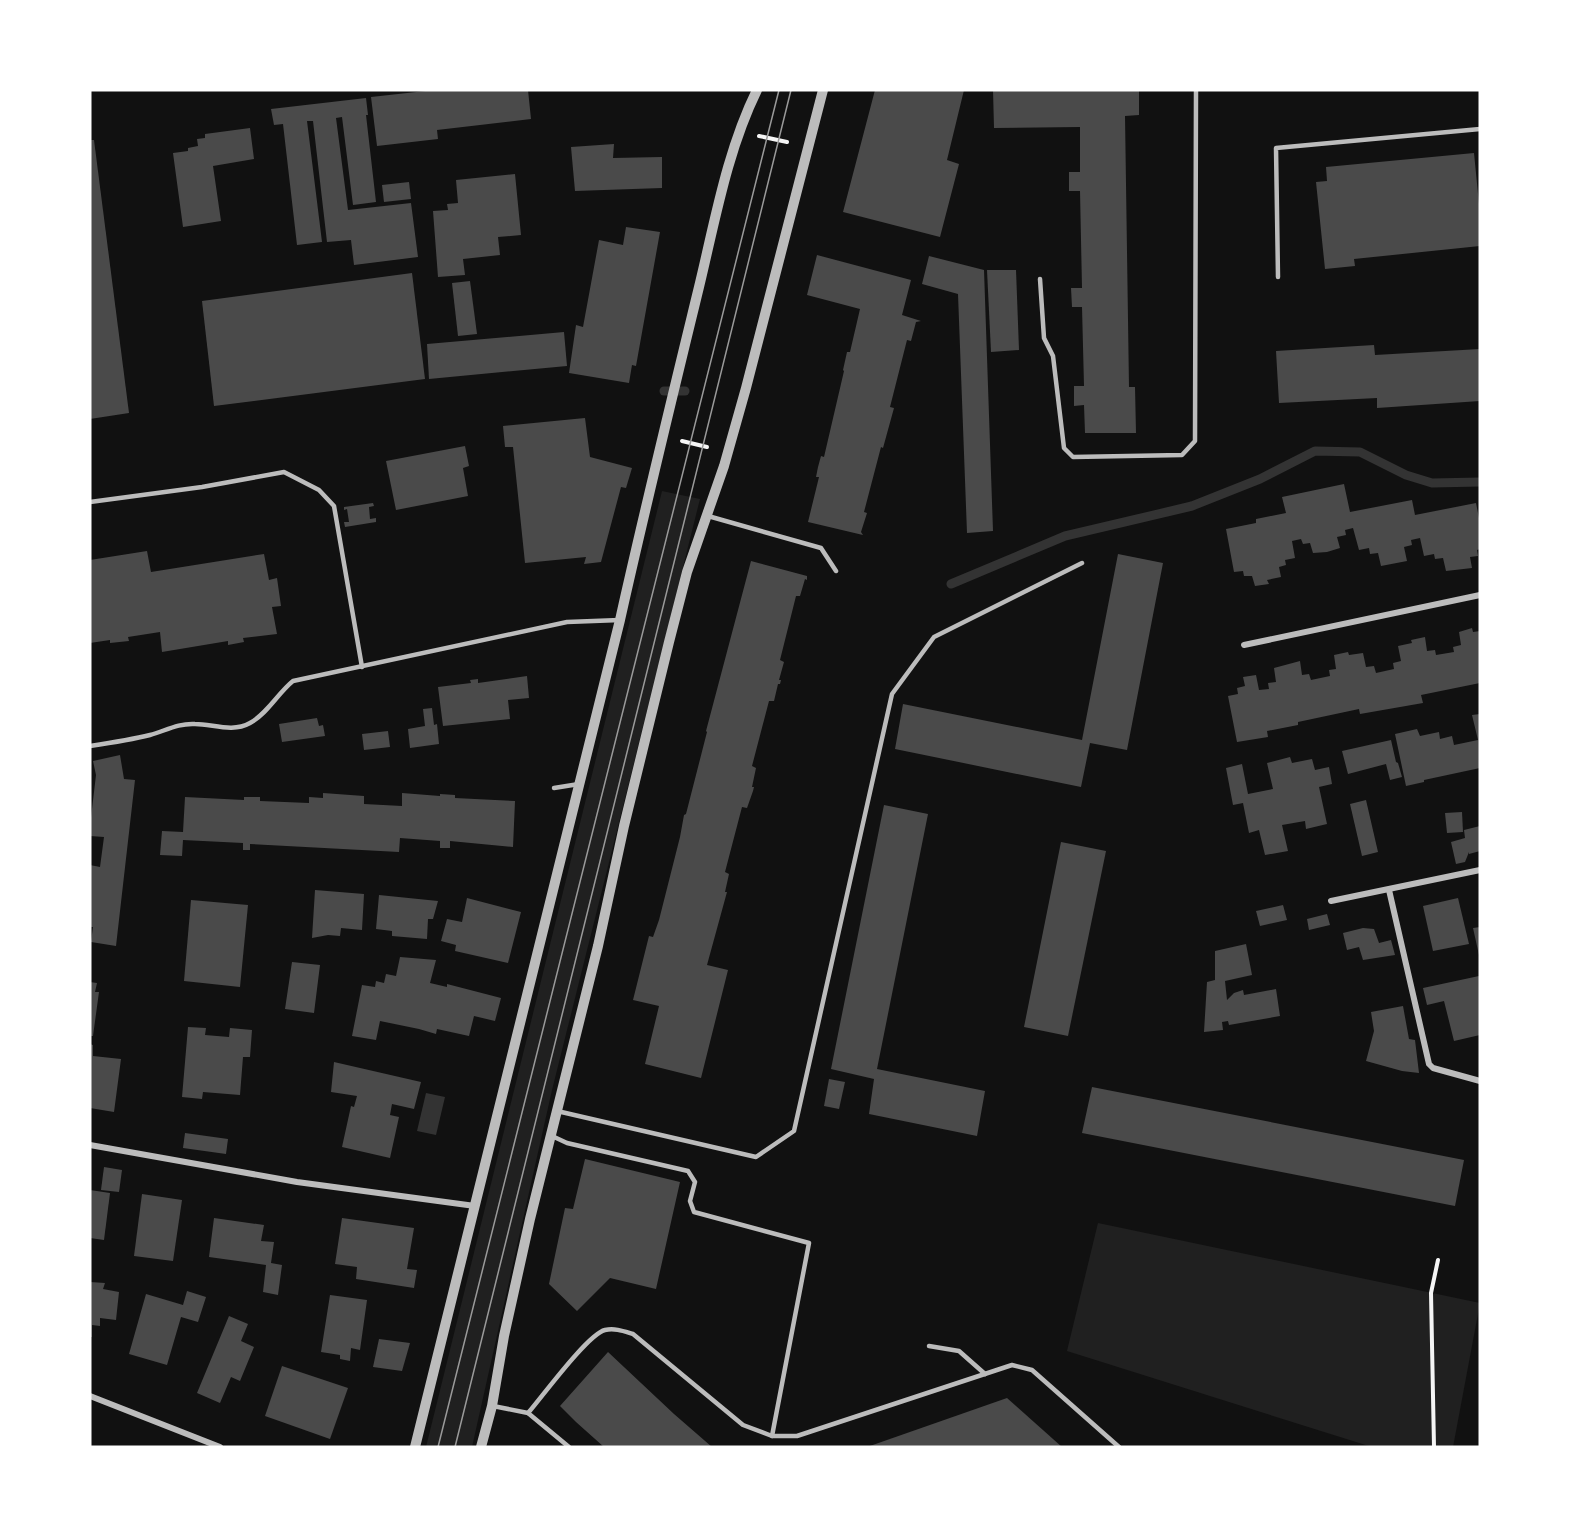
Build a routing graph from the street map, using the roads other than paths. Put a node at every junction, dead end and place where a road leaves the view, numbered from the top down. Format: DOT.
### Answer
graph roads {
  1 [pos="757,90"];
  2 [pos="823,90"];
  3 [pos="1196,90"];
  4 [pos="1480,129"];
  5 [pos="1278,277"];
  6 [pos="1040,279"];
  7 [pos="90,502"];
  8 [pos="705,516"];
  9 [pos="1082,563"];
  10 [pos="836,572"];
  11 [pos="1480,595"];
  12 [pos="620,620"];
  13 [pos="1244,645"];
  14 [pos="362,668"];
  15 [pos="90,746"];
  16 [pos="579,784"];
  17 [pos="554,788"];
  18 [pos="1480,870"];
  19 [pos="1389,890"];
  20 [pos="1330,901"];
  21 [pos="1480,1081"];
  22 [pos="557,1111"];
  23 [pos="552,1136"];
  24 [pos="90,1145"];
  25 [pos="475,1206"];
  26 [pos="929,1346"];
  27 [pos="985,1374"];
  28 [pos="90,1396"];
  29 [pos="492,1406"];
  30 [pos="528,1413"];
  31 [pos="772,1436"];
  32 [pos="220,1447"];
  33 [pos="415,1447"];
  34 [pos="481,1447"];
  35 [pos="569,1447"];
  36 [pos="1119,1447"];
  1 -- 12 [label="street"];
  2 -- 8 [label="street"];
  3 -- 6 [label="lane"];
  4 -- 5 [label="lane"];
  7 -- 14 [label="lane"];
  8 -- 10 [label="lane"];
  8 -- 22 [label="street"];
  9 -- 22 [label="lane"];
  11 -- 13 [label="street"];
  12 -- 14 [label="lane"];
  12 -- 16 [label="street"];
  14 -- 15 [label="lane"];
  16 -- 17 [label="lane"];
  16 -- 25 [label="street"];
  18 -- 19 [label="street"];
  19 -- 20 [label="street"];
  19 -- 21 [label="street"];
  22 -- 23 [label="street"];
  23 -- 29 [label="street"];
  23 -- 31 [label="lane"];
  24 -- 25 [label="street"];
  25 -- 33 [label="street"];
  26 -- 27 [label="lane"];
  27 -- 31 [label="lane"];
  27 -- 36 [label="lane"];
  28 -- 32 [label="street"];
  29 -- 30 [label="lane"];
  29 -- 34 [label="street"];
  30 -- 31 [label="lane"];
  30 -- 35 [label="lane"];
}
